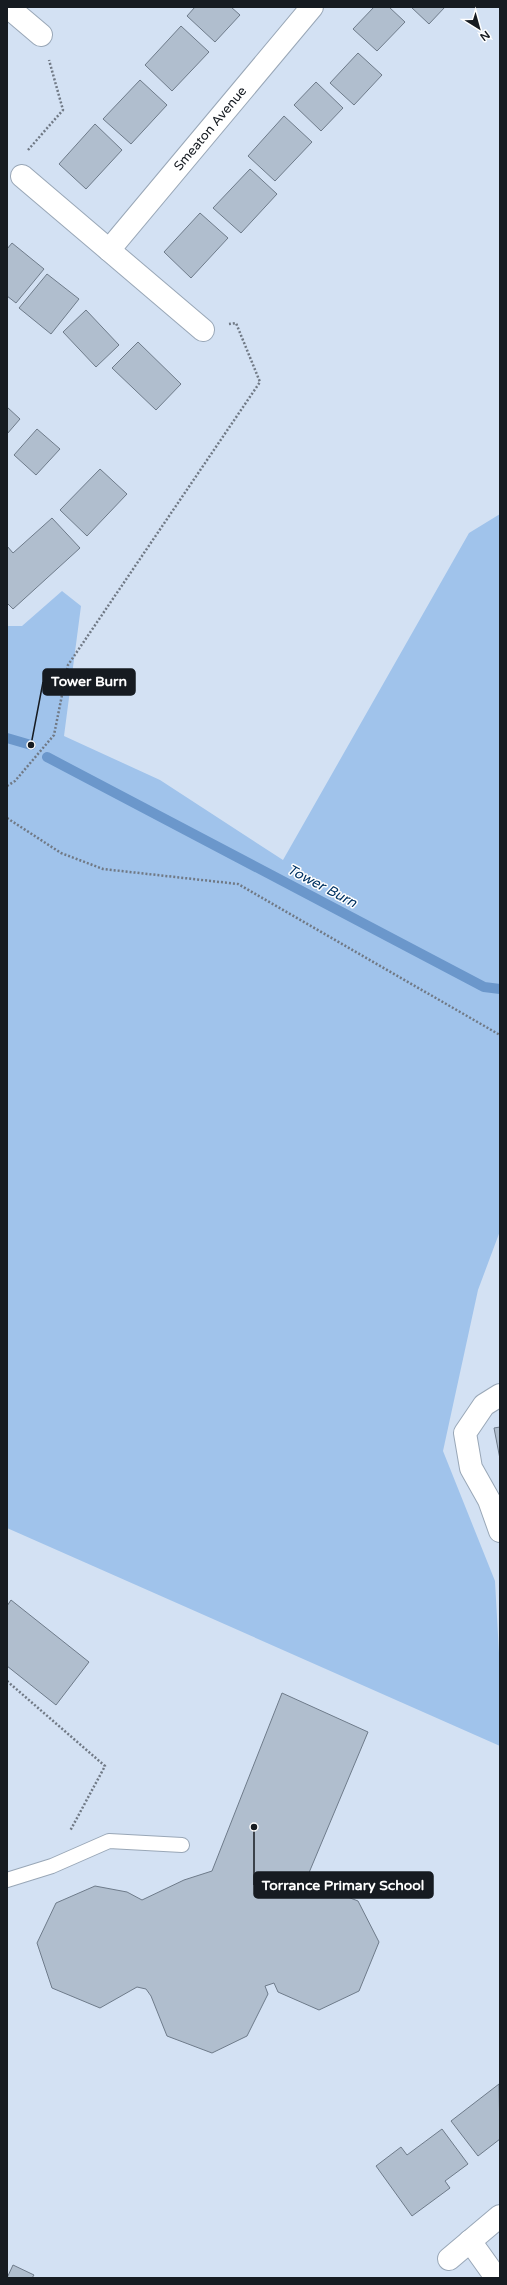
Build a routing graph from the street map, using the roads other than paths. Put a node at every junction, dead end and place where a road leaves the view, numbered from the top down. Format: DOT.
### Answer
graph roads {
  1 [pos="8,7"];
  2 [pos="312,7"];
  3 [pos="41,35"];
  4 [pos="22,176"];
  5 [pos="109,250"];
  6 [pos="203,330"];
  7 [pos="500,1395"];
  8 [pos="500,1531"];
  9 [pos="182,1845"];
  10 [pos="7,1880"];
  11 [pos="500,2216"];
  12 [pos="470,2241"];
  13 [pos="449,2259"];
  14 [pos="495,2276"];
  1 -- 3 [label="street"];
  2 -- 5 [label="street, Smeaton Avenue"];
  4 -- 5 [label="street"];
  5 -- 6 [label="street"];
  7 -- 8 [label="street"];
  9 -- 10 [label="lane"];
  11 -- 12 [label="street"];
  12 -- 13 [label="street"];
  12 -- 14 [label="street"];
}
